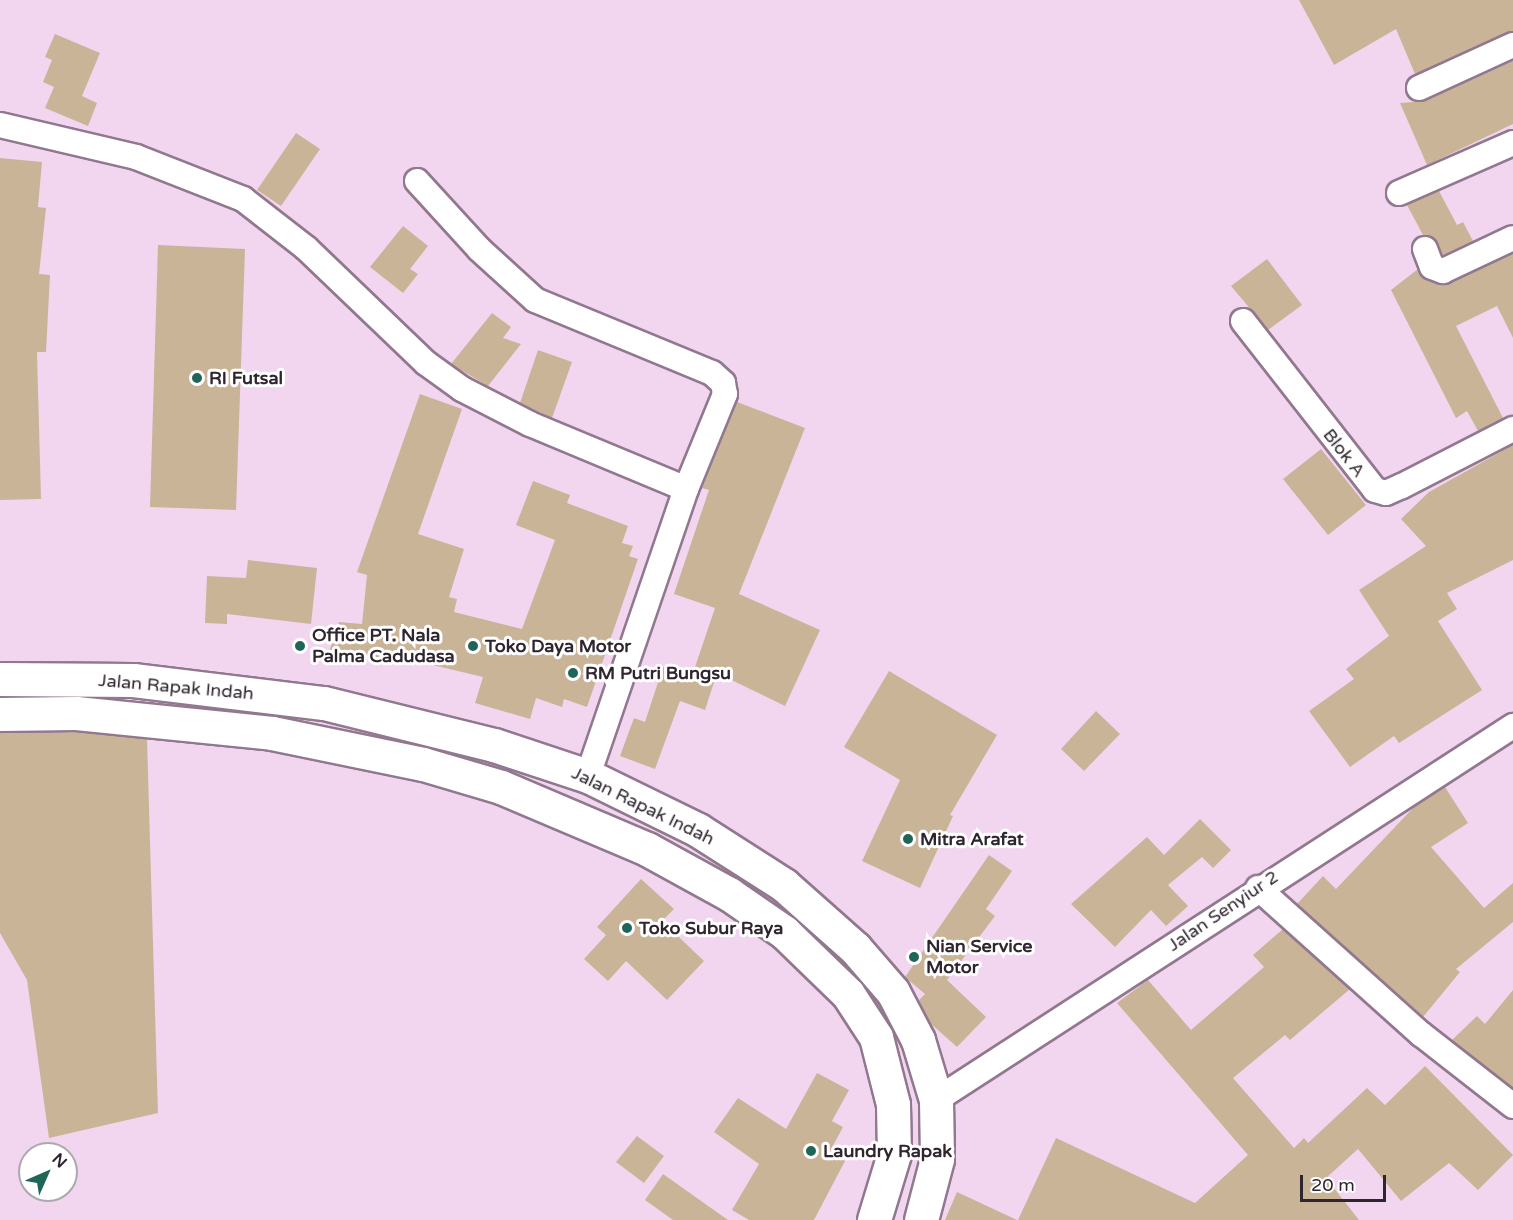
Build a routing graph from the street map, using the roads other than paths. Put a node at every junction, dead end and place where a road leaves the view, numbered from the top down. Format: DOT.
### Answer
graph roads {
  1 [pos="1513,45"];
  2 [pos="1419,88"];
  3 [pos="0,125"];
  4 [pos="1513,143"];
  5 [pos="417,181"];
  6 [pos="1399,193"];
  7 [pos="1513,238"];
  8 [pos="1425,249"];
  9 [pos="1243,321"];
  10 [pos="1513,429"];
  11 [pos="686,489"];
  12 [pos="0,679"];
  13 [pos="0,714"];
  14 [pos="1513,726"];
  15 [pos="588,776"];
  16 [pos="1258,888"];
  17 [pos="936,1100"];
  18 [pos="1513,1106"];
  19 [pos="874,1220"];
  20 [pos="921,1220"];
  1 -- 2 [label="street"];
  3 -- 11 [label="street"];
  4 -- 6 [label="street"];
  5 -- 11 [label="street"];
  7 -- 8 [label="street"];
  9 -- 10 [label="street, Blok A"];
  11 -- 15 [label="street"];
  12 -- 15 [label="main road, Jalan Rapak Indah"];
  13 -- 19 [label="main road, Jalan Rapak Indah"];
  14 -- 16 [label="street, Jalan Senyiur 2"];
  15 -- 17 [label="main road, Jalan Rapak Indah"];
  16 -- 17 [label="street, Jalan Senyiur 2"];
  16 -- 18 [label="street"];
  17 -- 20 [label="main road, Jalan Rapak Indah"];
}
